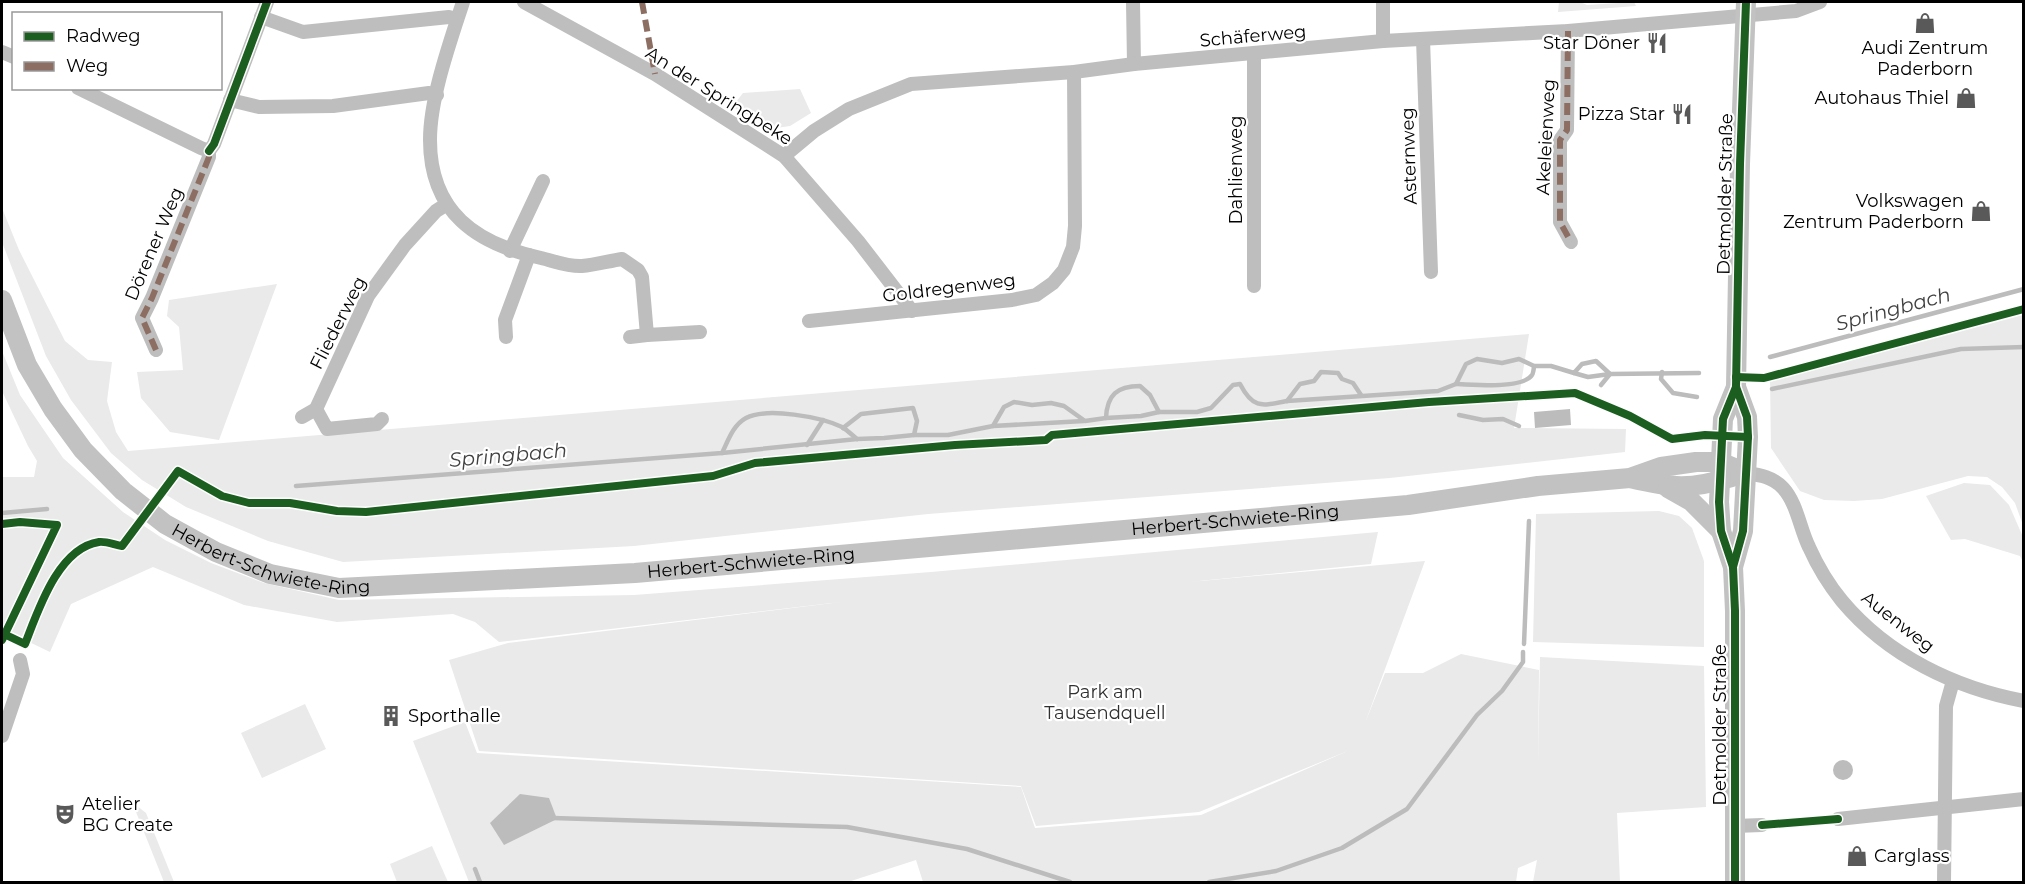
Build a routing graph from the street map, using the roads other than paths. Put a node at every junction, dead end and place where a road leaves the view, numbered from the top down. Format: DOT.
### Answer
graph roads {
  1 [pos="267,2"];
  2 [pos="463,2"];
  3 [pos="524,2"];
  4 [pos="1133,2"];
  5 [pos="1383,2"];
  6 [pos="1820,2"];
  7 [pos="1745,8"];
  8 [pos="261,17"];
  9 [pos="458,19"];
  10 [pos="1568,31"];
  11 [pos="1423,39"];
  12 [pos="1383,41"];
  13 [pos="1254,54"];
  14 [pos="1134,64"];
  15 [pos="1074,72"];
  16 [pos="82,90"];
  17 [pos="437,95"];
  18 [pos="230,100"];
  19 [pos="209,151"];
  20 [pos="784,156"];
  21 [pos="543,181"];
  22 [pos="447,204"];
  23 [pos="1571,242"];
  24 [pos="510,250"];
  25 [pos="529,255"];
  26 [pos="1431,272"];
  27 [pos="1254,286"];
  28 [pos="2,300"];
  29 [pos="912,311"];
  30 [pos="809,321"];
  31 [pos="700,332"];
  32 [pos="646,335"];
  33 [pos="506,337"];
  34 [pos="630,337"];
  35 [pos="156,350"];
  36 [pos="1736,387"];
  37 [pos="316,409"];
  38 [pos="302,417"];
  39 [pos="382,419"];
  40 [pos="1720,471"];
  41 [pos="1746,473"];
  42 [pos="1630,478"];
  43 [pos="1665,487"];
  44 [pos="1720,531"];
  45 [pos="1733,567"];
  46 [pos="20,660"];
  47 [pos="1953,681"];
  48 [pos="2024,701"];
  49 [pos="2,736"];
  50 [pos="2024,798"];
  51 [pos="1945,806"];
  52 [pos="1838,819"];
  53 [pos="1762,825"];
  54 [pos="1735,826"];
  55 [pos="1734,882"];
  56 [pos="1944,882"];
  1 -- 8 [label="street, Dörener Weg"];
  2 -- 9 [label="street"];
  3 -- 20 [label="street, An der Springbeke"];
  4 -- 14 [label="street"];
  5 -- 12 [label="street"];
  6 -- 7 [label="street, Schäferweg"];
  7 -- 10 [label="street, Schäferweg"];
  7 -- 36 [label="main road, Detmolder Straße"];
  8 -- 9 [label="street"];
  8 -- 18 [label="street, Dörener Weg"];
  9 -- 17 [label="street"];
  10 -- 11 [label="street, Schäferweg"];
  10 -- 23 [label="street, Akeleienweg"];
  11 -- 12 [label="street, Schäferweg"];
  11 -- 26 [label="street, Asternweg"];
  12 -- 13 [label="street, Schäferweg"];
  13 -- 14 [label="street, Schäferweg"];
  13 -- 27 [label="street, Dahlienweg"];
  14 -- 15 [label="street, Schäferweg"];
  15 -- 20 [label="street, Schäferweg"];
  15 -- 29 [label="street, Goldregenweg"];
  16 -- 19 [label="street"];
  17 -- 18 [label="street"];
  17 -- 22 [label="street"];
  18 -- 19 [label="street, Dörener Weg"];
  19 -- 35 [label="street, Dörener Weg"];
  20 -- 29 [label="street, An der Springbeke"];
  21 -- 24 [label="street"];
  22 -- 24 [label="street"];
  22 -- 37 [label="street, Fliederweg"];
  24 -- 25 [label="street"];
  25 -- 32 [label="street"];
  25 -- 33 [label="street"];
  28 -- 42 [label="main road, Herbert-Schwiete-Ring"];
  29 -- 30 [label="street, Goldregenweg"];
  31 -- 32 [label="street"];
  32 -- 34 [label="street"];
  36 -- 40 [label="main road, Detmolder Straße"];
  36 -- 41 [label="main road, Detmolder Straße"];
  37 -- 38 [label="street"];
  37 -- 39 [label="street"];
  40 -- 41 [label="main road, Herbert-Schwiete-Ring"];
  40 -- 42 [label="main road, Herbert-Schwiete-Ring"];
  40 -- 43 [label="main road, Herbert-Schwiete-Ring"];
  40 -- 44 [label="main road, Detmolder Straße"];
  41 -- 45 [label="main road, Detmolder Straße"];
  41 -- 47 [label="street, Auenweg"];
  42 -- 43 [label="main road, Herbert-Schwiete-Ring"];
  43 -- 44 [label="main road"];
  44 -- 45 [label="main road, Detmolder Straße"];
  45 -- 54 [label="main road, Detmolder Straße"];
  46 -- 49 [label="street"];
  47 -- 48 [label="street, Auenweg"];
  47 -- 51 [label="street"];
  50 -- 51 [label="street"];
  51 -- 52 [label="street"];
  51 -- 56 [label="street"];
  53 -- 54 [label="street, Detmolder Straße"];
  54 -- 55 [label="main road, Detmolder Straße"];
}
